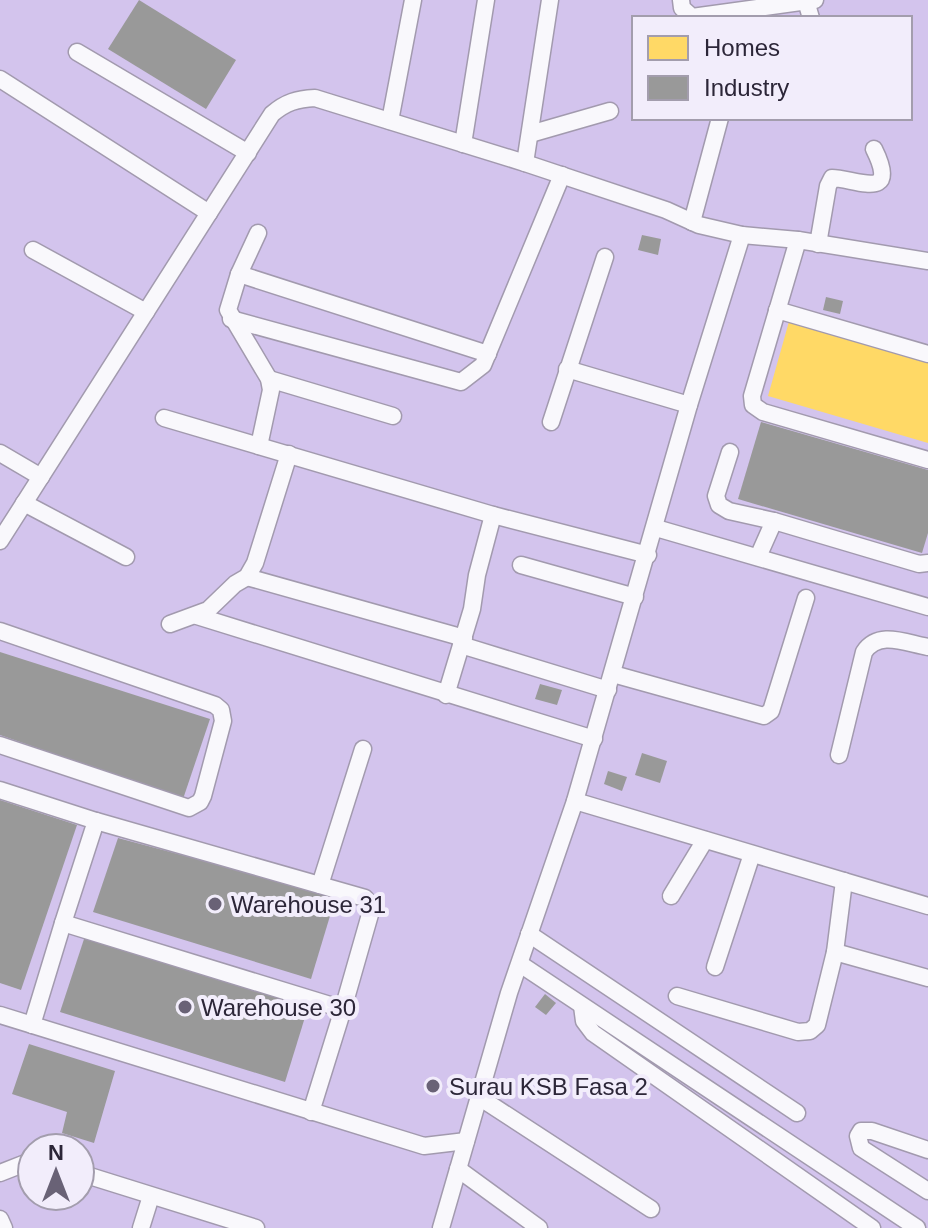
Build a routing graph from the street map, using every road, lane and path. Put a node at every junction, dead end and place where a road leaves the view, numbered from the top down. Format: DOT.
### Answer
graph roads {
  1 [pos="413,0"];
  2 [pos="486,0"];
  3 [pos="550,0"];
  4 [pos="681,0"];
  5 [pos="815,0"];
  6 [pos="806,1"];
  7 [pos="691,16"];
  8 [pos="699,16"];
  9 [pos="77,52"];
  10 [pos="0,79"];
  11 [pos="610,111"];
  12 [pos="719,120"];
  13 [pos="390,121"];
  14 [pos="530,134"];
  15 [pos="463,144"];
  16 [pos="874,149"];
  17 [pos="248,153"];
  18 [pos="525,163"];
  19 [pos="562,175"];
  20 [pos="209,213"];
  21 [pos="692,222"];
  22 [pos="258,233"];
  23 [pos="742,235"];
  24 [pos="798,240"];
  25 [pos="818,244"];
  26 [pos="33,250"];
  27 [pos="605,257"];
  28 [pos="928,261"];
  29 [pos="239,274"];
  30 [pos="777,310"];
  31 [pos="146,312"];
  32 [pos="231,319"];
  33 [pos="488,354"];
  34 [pos="928,354"];
  35 [pos="567,369"];
  36 [pos="269,379"];
  37 [pos="689,405"];
  38 [pos="393,416"];
  39 [pos="164,418"];
  40 [pos="551,422"];
  41 [pos="259,446"];
  42 [pos="730,452"];
  43 [pos="0,453"];
  44 [pos="289,454"];
  45 [pos="928,460"];
  46 [pos="41,477"];
  47 [pos="24,503"];
  48 [pos="493,515"];
  49 [pos="774,521"];
  50 [pos="656,528"];
  51 [pos="0,541"];
  52 [pos="648,555"];
  53 [pos="126,557"];
  54 [pos="758,557"];
  55 [pos="928,563"];
  56 [pos="521,565"];
  57 [pos="247,577"];
  58 [pos="635,597"];
  59 [pos="806,598"];
  60 [pos="928,607"];
  61 [pos="197,616"];
  62 [pos="170,624"];
  63 [pos="0,631"];
  64 [pos="462,642"];
  65 [pos="928,647"];
  66 [pos="610,682"];
  67 [pos="446,695"];
  68 [pos="594,739"];
  69 [pos="0,745"];
  70 [pos="363,749"];
  71 [pos="839,755"];
  72 [pos="0,790"];
  73 [pos="575,801"];
  74 [pos="96,821"];
  75 [pos="705,840"];
  76 [pos="752,854"];
  77 [pos="844,881"];
  78 [pos="320,885"];
  79 [pos="671,896"];
  80 [pos="928,906"];
  81 [pos="63,923"];
  82 [pos="529,934"];
  83 [pos="835,952"];
  84 [pos="520,964"];
  85 [pos="715,967"];
  86 [pos="928,978"];
  87 [pos="677,996"];
  88 [pos="582,1006"];
  89 [pos="343,1009"];
  90 [pos="0,1015"];
  91 [pos="32,1025"];
  92 [pos="479,1097"];
  93 [pos="311,1112"];
  94 [pos="797,1113"];
  95 [pos="466,1141"];
  96 [pos="928,1150"];
  97 [pos="458,1169"];
  98 [pos="96,1178"];
  99 [pos="928,1191"];
  100 [pos="151,1196"];
  101 [pos="651,1209"];
  102 [pos="0,1219"];
  103 [pos="4,1228"];
  104 [pos="141,1228"];
  105 [pos="256,1228"];
  106 [pos="441,1228"];
  107 [pos="539,1228"];
  108 [pos="872,1228"];
  109 [pos="917,1228"];
  1 -- 13 [label="street"];
  2 -- 15 [label="street"];
  3 -- 14 [label="street"];
  4 -- 7 [label="street"];
  5 -- 6 [label="street"];
  6 -- 8 [label="street"];
  9 -- 17 [label="street"];
  10 -- 20 [label="street"];
  11 -- 14 [label="street"];
  12 -- 21 [label="street"];
  13 -- 15 [label="street"];
  13 -- 17 [label="street"];
  14 -- 18 [label="street"];
  15 -- 18 [label="street"];
  16 -- 25 [label="street"];
  17 -- 20 [label="street"];
  18 -- 19 [label="street"];
  19 -- 21 [label="street"];
  19 -- 33 [label="street"];
  20 -- 31 [label="street"];
  21 -- 23 [label="street"];
  22 -- 29 [label="street"];
  23 -- 24 [label="street"];
  23 -- 37 [label="street"];
  24 -- 25 [label="street"];
  24 -- 30 [label="street"];
  25 -- 28 [label="street"];
  26 -- 31 [label="street"];
  27 -- 35 [label="street"];
  29 -- 32 [label="street"];
  29 -- 33 [label="street"];
  30 -- 34 [label="street"];
  30 -- 45 [label="street"];
  31 -- 46 [label="street"];
  32 -- 33 [label="street"];
  32 -- 36 [label="street"];
  35 -- 37 [label="street"];
  35 -- 40 [label="street"];
  36 -- 38 [label="street"];
  36 -- 41 [label="street"];
  37 -- 50 [label="street"];
  39 -- 41 [label="street"];
  41 -- 44 [label="street"];
  42 -- 49 [label="street"];
  43 -- 46 [label="street"];
  44 -- 48 [label="street"];
  44 -- 57 [label="street"];
  46 -- 47 [label="street"];
  47 -- 51 [label="street"];
  47 -- 53 [label="street"];
  48 -- 52 [label="street"];
  48 -- 64 [label="street"];
  49 -- 54 [label="street"];
  49 -- 55 [label="street"];
  50 -- 52 [label="street"];
  50 -- 54 [label="street"];
  52 -- 58 [label="street"];
  54 -- 60 [label="street"];
  56 -- 58 [label="street"];
  57 -- 61 [label="street"];
  57 -- 64 [label="street"];
  58 -- 66 [label="street"];
  59 -- 66 [label="street"];
  61 -- 62 [label="street"];
  61 -- 67 [label="street"];
  63 -- 69 [label="street"];
  64 -- 66 [label="street"];
  64 -- 67 [label="street"];
  65 -- 71 [label="street"];
  66 -- 68 [label="street"];
  67 -- 68 [label="street"];
  68 -- 73 [label="street"];
  70 -- 78 [label="street"];
  72 -- 74 [label="street"];
  73 -- 75 [label="street"];
  73 -- 82 [label="street"];
  74 -- 78 [label="street"];
  74 -- 81 [label="street"];
  75 -- 76 [label="street"];
  75 -- 79 [label="street"];
  76 -- 77 [label="street"];
  76 -- 85 [label="street"];
  77 -- 80 [label="street"];
  77 -- 83 [label="street"];
  78 -- 89 [label="street"];
  81 -- 89 [label="street"];
  81 -- 91 [label="street"];
  82 -- 84 [label="street"];
  82 -- 94 [label="street"];
  83 -- 86 [label="street"];
  83 -- 87 [label="street"];
  84 -- 88 [label="street"];
  84 -- 92 [label="street"];
  88 -- 108 [label="street"];
  88 -- 109 [label="street"];
  89 -- 93 [label="street"];
  90 -- 91 [label="street"];
  91 -- 93 [label="street"];
  92 -- 95 [label="street"];
  92 -- 101 [label="street"];
  93 -- 95 [label="street"];
  95 -- 97 [label="street"];
  96 -- 99 [label="street"];
  97 -- 106 [label="street"];
  97 -- 107 [label="street"];
  98 -- 100 [label="street"];
  100 -- 104 [label="street"];
  100 -- 105 [label="street"];
  102 -- 103 [label="street"];
}
